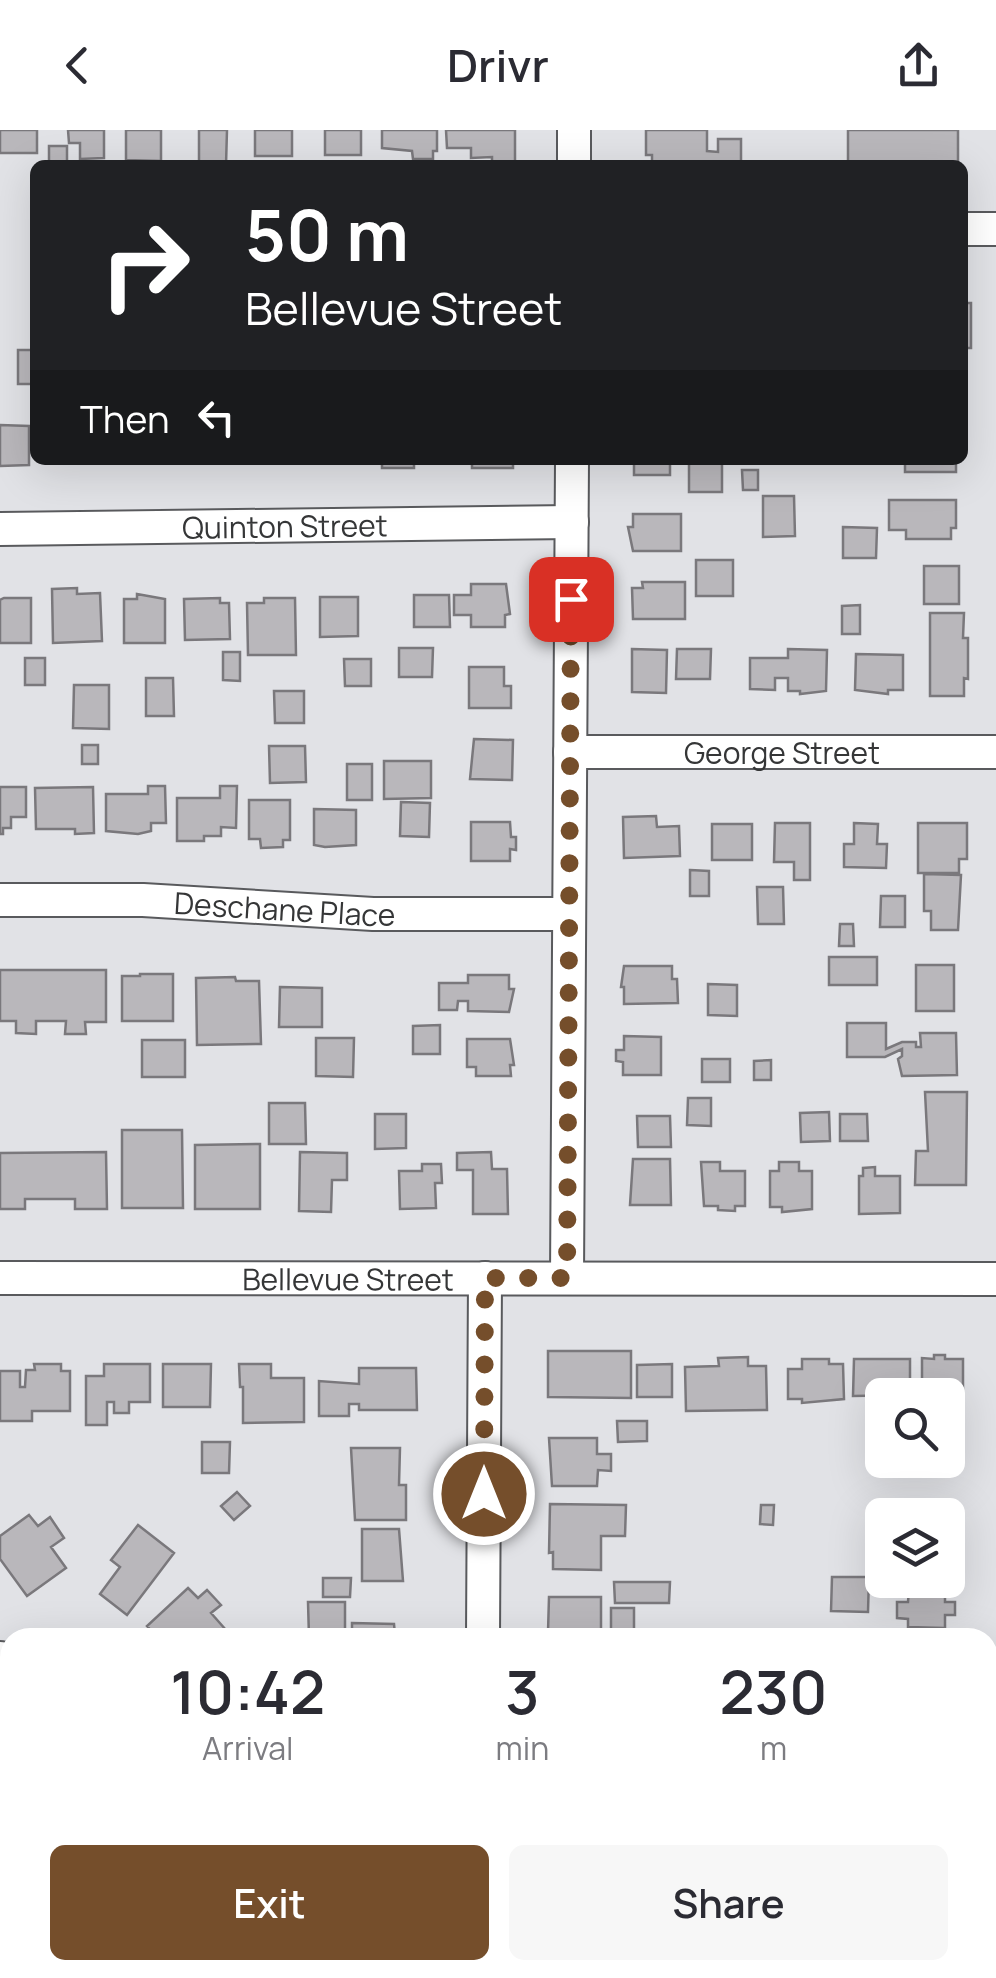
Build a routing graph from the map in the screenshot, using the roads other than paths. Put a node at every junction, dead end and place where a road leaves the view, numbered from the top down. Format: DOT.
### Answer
graph roads {
  1 [pos="574,130"];
  2 [pos="574,160"];
  3 [pos="968,229"];
  4 [pos="996,229"];
  5 [pos="572,465"];
  6 [pos="572,522"];
  7 [pos="0,528"];
  8 [pos="570,752"];
  9 [pos="996,752"];
  10 [pos="0,900"];
  11 [pos="569,914"];
  12 [pos="0,1278"];
  13 [pos="485,1278"];
  14 [pos="567,1278"];
  15 [pos="996,1279"];
  16 [pos="483,1628"];
  1 -- 2 [label="street"];
  3 -- 4 [label="street"];
  5 -- 6 [label="street"];
  6 -- 7 [label="street, Quinton Street"];
  6 -- 8 [label="street"];
  8 -- 9 [label="street, George Street"];
  8 -- 11 [label="street"];
  10 -- 11 [label="street, Deschane Place"];
  11 -- 14 [label="street"];
  12 -- 13 [label="street, Bellevue Street"];
  13 -- 14 [label="street, Bellevue Street"];
  13 -- 16 [label="street"];
  14 -- 15 [label="street, Bellevue Street"];
}
